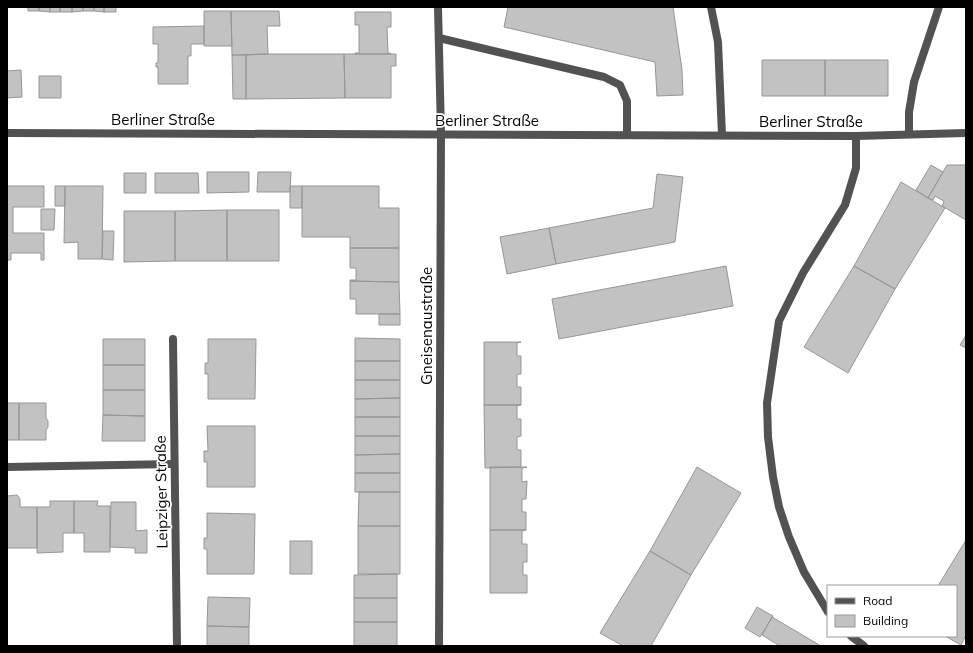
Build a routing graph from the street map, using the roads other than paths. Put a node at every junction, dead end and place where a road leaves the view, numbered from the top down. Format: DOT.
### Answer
graph roads {
  1 [pos="438,7"];
  2 [pos="711,7"];
  3 [pos="939,7"];
  4 [pos="439,38"];
  5 [pos="7,133"];
  6 [pos="441,133"];
  7 [pos="966,133"];
  8 [pos="909,134"];
  9 [pos="627,135"];
  10 [pos="722,135"];
  11 [pos="856,136"];
  12 [pos="173,339"];
  13 [pos="174,464"];
  14 [pos="7,467"];
  15 [pos="827,610"];
  16 [pos="852,637"];
  17 [pos="177,646"];
  18 [pos="439,646"];
  19 [pos="864,646"];
  1 -- 4 [label="street, Gneisenaustraße"];
  2 -- 10 [label="street"];
  3 -- 8 [label="street"];
  4 -- 6 [label="street, Gneisenaustraße"];
  4 -- 9 [label="street"];
  5 -- 6 [label="street, Berliner Straße"];
  6 -- 9 [label="street, Berliner Straße"];
  6 -- 18 [label="street, Gneisenaustraße"];
  7 -- 8 [label="street, Berliner Straße"];
  8 -- 11 [label="street, Berliner Straße"];
  9 -- 10 [label="street, Berliner Straße"];
  10 -- 11 [label="street, Berliner Straße"];
  11 -- 15 [label="street"];
  12 -- 13 [label="street, Leipziger Straße"];
  13 -- 14 [label="street"];
  13 -- 17 [label="street, Leipziger Straße"];
  16 -- 19 [label="street"];
}
